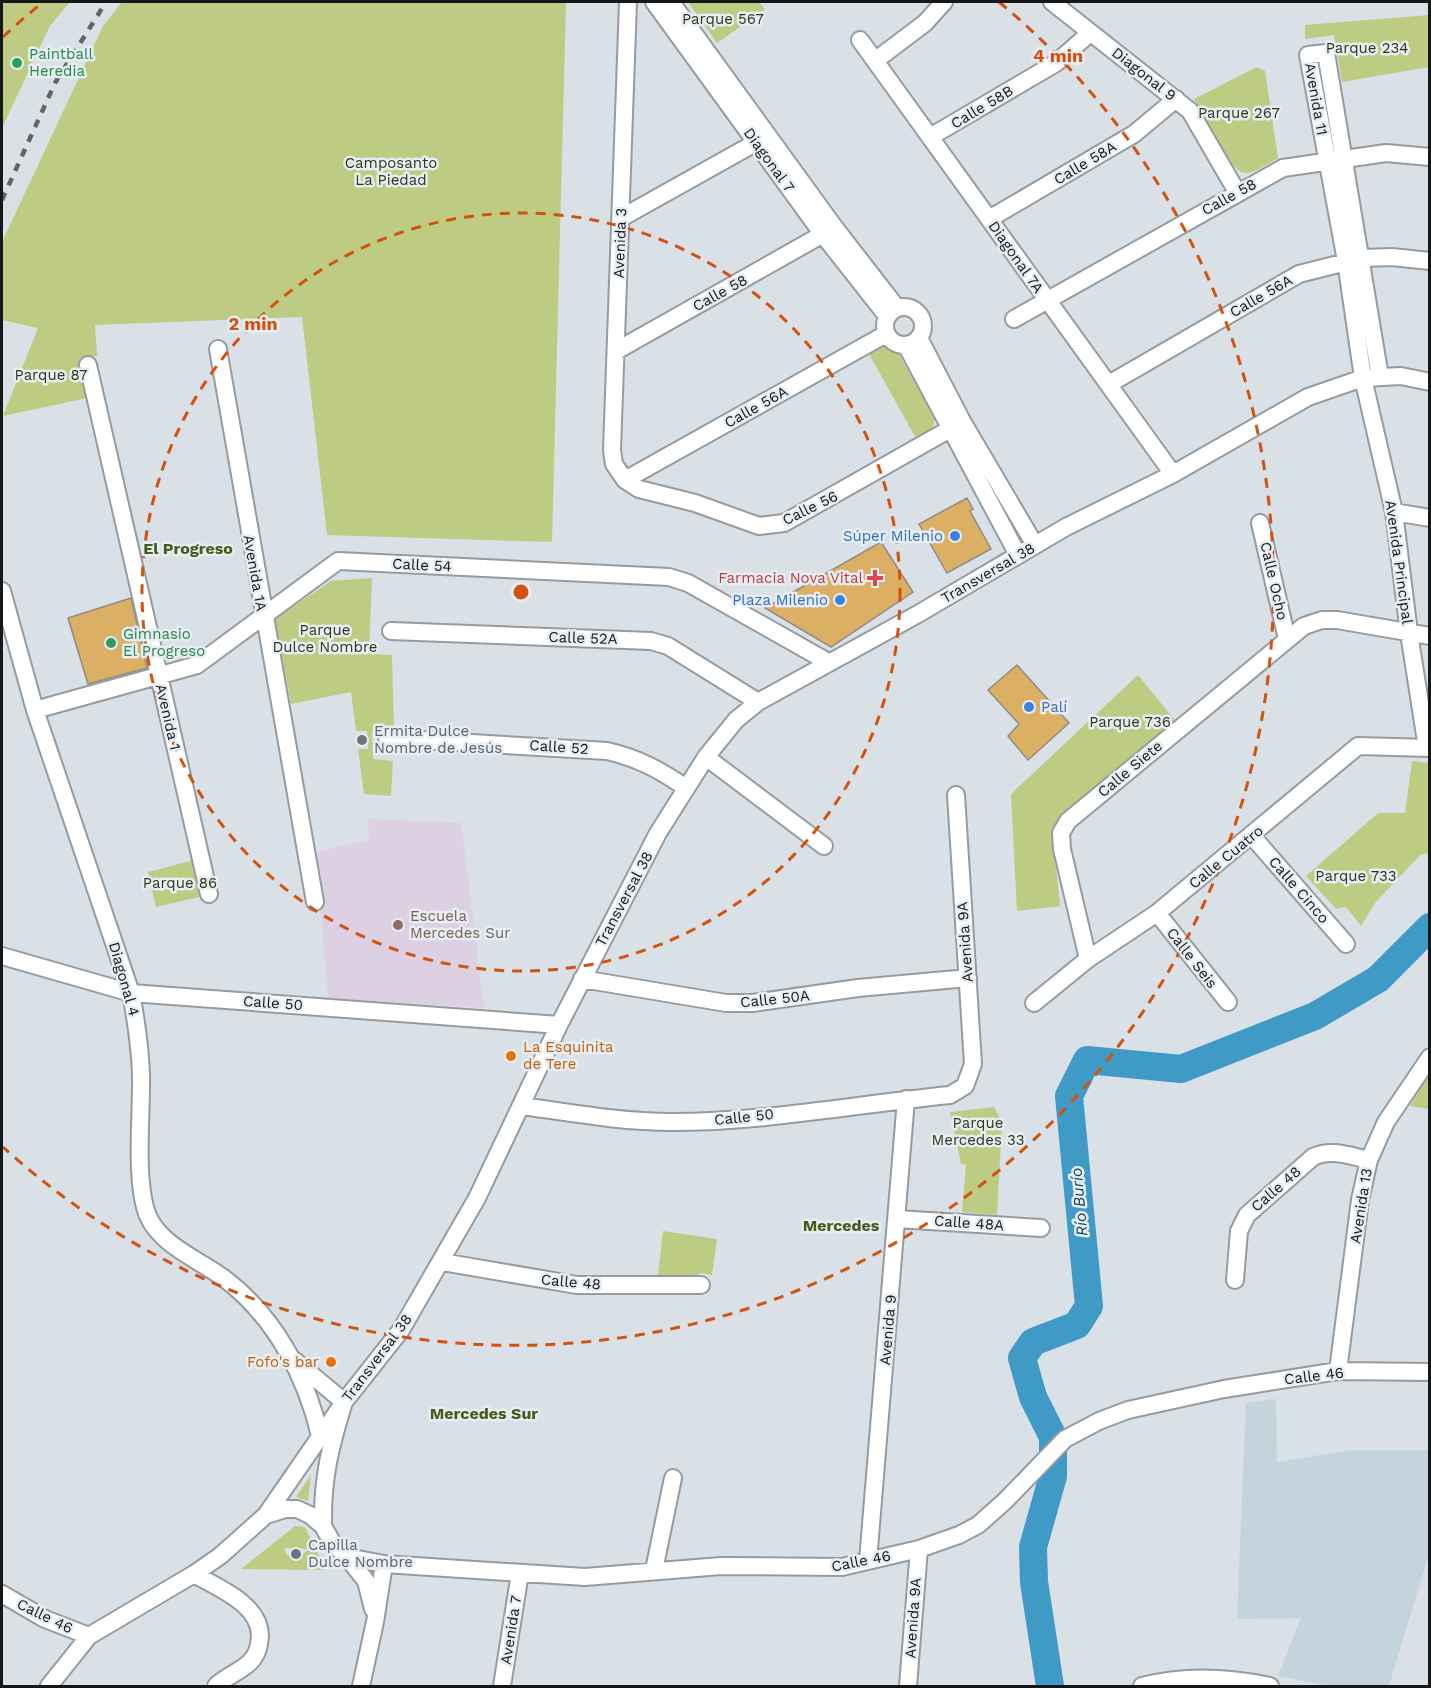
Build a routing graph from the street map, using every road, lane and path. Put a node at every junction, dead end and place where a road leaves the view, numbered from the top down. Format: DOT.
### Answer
graph roads {
  1 [pos="628,2"];
  2 [pos="654,2"];
  3 [pos="670,2"];
  4 [pos="944,2"];
  5 [pos="1052,2"];
  6 [pos="1090,33"];
  7 [pos="860,40"];
  8 [pos="876,60"];
  9 [pos="1176,99"];
  10 [pos="930,137"];
  11 [pos="762,139"];
  12 [pos="1430,157"];
  13 [pos="1345,158"];
  14 [pos="1326,161"];
  15 [pos="1237,192"];
  16 [pos="621,218"];
  17 [pos="989,219"];
  18 [pos="829,232"];
  19 [pos="1354,260"];
  20 [pos="1430,261"];
  21 [pos="1047,301"];
  22 [pos="892,312"];
  23 [pos="1014,319"];
  24 [pos="886,334"];
  25 [pos="913,341"];
  26 [pos="218,350"];
  27 [pos="616,351"];
  28 [pos="88,365"];
  29 [pos="1371,377"];
  30 [pos="1430,382"];
  31 [pos="1109,384"];
  32 [pos="950,429"];
  33 [pos="1173,474"];
  34 [pos="625,480"];
  35 [pos="1394,512"];
  36 [pos="1430,518"];
  37 [pos="1260,523"];
  38 [pos="1035,545"];
  39 [pos="1018,555"];
  40 [pos="2,591"];
  41 [pos="262,615"];
  42 [pos="391,631"];
  43 [pos="1409,633"];
  44 [pos="1430,636"];
  45 [pos="1287,639"];
  46 [pos="828,662"];
  47 [pos="159,675"];
  48 [pos="758,702"];
  49 [pos="35,710"];
  50 [pos="387,738"];
  51 [pos="1428,748"];
  52 [pos="706,757"];
  53 [pos="686,788"];
  54 [pos="956,795"];
  55 [pos="1252,836"];
  56 [pos="824,846"];
  57 [pos="209,894"];
  58 [pos="315,902"];
  59 [pos="1157,913"];
  60 [pos="1346,944"];
  61 [pos="2,956"];
  62 [pos="1088,959"];
  63 [pos="968,978"];
  64 [pos="582,979"];
  65 [pos="131,993"];
  66 [pos="1228,1002"];
  67 [pos="1034,1003"];
  68 [pos="559,1025"];
  69 [pos="1430,1057"];
  70 [pos="965,1086"];
  71 [pos="906,1099"];
  72 [pos="522,1106"];
  73 [pos="1369,1160"];
  74 [pos="897,1219"];
  75 [pos="1041,1228"];
  76 [pos="442,1262"];
  77 [pos="1235,1280"];
  78 [pos="701,1285"];
  79 [pos="291,1358"];
  80 [pos="1338,1371"];
  81 [pos="1430,1372"];
  82 [pos="344,1402"];
  83 [pos="320,1436"];
  84 [pos="674,1478"];
  85 [pos="266,1515"];
  86 [pos="323,1526"];
  87 [pos="919,1549"];
  88 [pos="347,1557"];
  89 [pos="868,1561"];
  90 [pos="384,1564"];
  91 [pos="654,1570"];
  92 [pos="520,1573"];
  93 [pos="194,1574"];
  94 [pos="2,1594"];
  95 [pos="375,1622"];
  96 [pos="89,1636"];
  97 [pos="49,1686"];
  98 [pos="216,1686"];
  99 [pos="361,1686"];
  100 [pos="502,1686"];
  101 [pos="908,1686"];
  102 [pos="1145,1686"];
  103 [pos="1270,1686"];
  1 -- 16 [label="street, Avenida 3"];
  2 -- 11 [label="street, Diagonal 7"];
  3 -- 11 [label="street, Diagonal 7"];
  4 -- 8 [label="street"];
  5 -- 6 [label="street, Diagonal 9"];
  6 -- 9 [label="street, Diagonal 9"];
  6 -- 10 [label="street, Calle 58B"];
  7 -- 8 [label="street, Diagonal 7A"];
  8 -- 10 [label="street, Diagonal 7A"];
  9 -- 15 [label="street, Diagonal 9"];
  9 -- 17 [label="street, Calle 58A"];
  10 -- 17 [label="street, Diagonal 7A"];
  11 -- 16 [label="street"];
  11 -- 18 [label="street, Diagonal 7"];
  12 -- 13 [label="street, Calle 58"];
  13 -- 14 [label="street, Calle 58"];
  13 -- 14 [label="street, Avenida 11"];
  13 -- 19 [label="street, Avenida 11"];
  14 -- 15 [label="street, Calle 58"];
  14 -- 19 [label="street, Avenida 11"];
  15 -- 21 [label="street, Calle 58"];
  16 -- 27 [label="street, Avenida 3"];
  17 -- 21 [label="street, Diagonal 7A"];
  18 -- 22 [label="street, Diagonal 7"];
  18 -- 27 [label="street, Calle 58"];
  19 -- 20 [label="street, Calle 56A"];
  19 -- 29 [label="street, Avenida 11"];
  19 -- 31 [label="street, Calle 56A"];
  21 -- 23 [label="street, Calle 58"];
  21 -- 31 [label="street, Diagonal 7A"];
  22 -- 24 [label="street"];
  22 -- 25 [label="street, Diagonal 7"];
  24 -- 25 [label="street"];
  24 -- 34 [label="street, Calle 56A"];
  25 -- 32 [label="street, Diagonal 7"];
  25 -- 38 [label="street, Diagonal 7"];
  26 -- 41 [label="street, Avenida 1A"];
  27 -- 34 [label="street, Avenida 3"];
  28 -- 47 [label="street, Avenida 1"];
  29 -- 30 [label="street, Transversal 38"];
  29 -- 33 [label="street, Transversal 38"];
  29 -- 35 [label="street, Avenida Principal"];
  31 -- 33 [label="street, Diagonal 7A"];
  32 -- 34 [label="street, Calle 56"];
  32 -- 39 [label="street, Diagonal 7"];
  33 -- 38 [label="street, Transversal 38"];
  35 -- 36 [label="street"];
  35 -- 43 [label="street, Avenida Principal"];
  37 -- 45 [label="street, Calle Ocho"];
  38 -- 39 [label="street, Transversal 38"];
  39 -- 46 [label="street, Transversal 38"];
  40 -- 49 [label="street, Diagonal 4"];
  41 -- 46 [label="street, Calle 54"];
  41 -- 47 [label="street, Calle 54"];
  41 -- 58 [label="street, Avenida 1A"];
  42 -- 48 [label="street, Calle 52A"];
  43 -- 44 [label="street, Calle Siete"];
  43 -- 45 [label="street, Calle Siete"];
  43 -- 51 [label="street, Avenida Principal"];
  45 -- 62 [label="street, Calle Siete"];
  46 -- 48 [label="street, Transversal 38"];
  47 -- 49 [label="street, Calle 54"];
  47 -- 57 [label="street, Avenida 1"];
  48 -- 52 [label="street, Transversal 38"];
  49 -- 65 [label="street, Diagonal 4"];
  50 -- 53 [label="street, Calle 52"];
  51 -- 55 [label="street, Calle Cuatro"];
  52 -- 53 [label="street, Transversal 38"];
  52 -- 56 [label="street"];
  53 -- 64 [label="street, Transversal 38"];
  54 -- 63 [label="street, Avenida 9A"];
  55 -- 59 [label="street, Calle Cuatro"];
  55 -- 60 [label="street, Calle Cinco"];
  59 -- 62 [label="street, Calle Cuatro"];
  59 -- 66 [label="street, Calle Seis"];
  61 -- 65 [label="street, Calle 50"];
  62 -- 67 [label="street, Calle Cuatro"];
  63 -- 64 [label="street, Calle 50A"];
  63 -- 70 [label="street, Avenida 9A"];
  64 -- 68 [label="street, Transversal 38"];
  65 -- 68 [label="street, Calle 50"];
  65 -- 79 [label="street, Diagonal 4"];
  68 -- 72 [label="street, Transversal 38"];
  69 -- 73 [label="street, Avenida 13"];
  70 -- 71 [label="street, Calle 50"];
  71 -- 72 [label="street, Calle 50"];
  71 -- 74 [label="street, Avenida 9"];
  72 -- 76 [label="street, Transversal 38"];
  73 -- 77 [label="street, Calle 48"];
  73 -- 80 [label="street, Avenida 13"];
  74 -- 75 [label="street, Calle 48A"];
  74 -- 89 [label="street, Avenida 9"];
  76 -- 78 [label="street, Calle 48"];
  76 -- 82 [label="street, Transversal 38"];
  79 -- 82 [label="street, Diagonal 4"];
  79 -- 83 [label="street, Diagonal 4"];
  80 -- 81 [label="street, Calle 46"];
  80 -- 87 [label="street, Calle 46"];
  82 -- 83 [label="street, Transversal 38"];
  82 -- 86 [label="street"];
  83 -- 85 [label="street, Transversal 38"];
  84 -- 91 [label="street"];
  85 -- 86 [label="street"];
  85 -- 93 [label="street, Transversal 38"];
  86 -- 88 [label="street"];
  87 -- 89 [label="street, Calle 46"];
  87 -- 101 [label="street, Avenida 9A"];
  88 -- 90 [label="street, Calle 46"];
  88 -- 95 [label="street"];
  89 -- 91 [label="street, Calle 46"];
  90 -- 92 [label="street, Calle 46"];
  90 -- 95 [label="street"];
  91 -- 92 [label="street, Calle 46"];
  92 -- 100 [label="street, Avenida 7"];
  93 -- 96 [label="street, Transversal 38"];
  93 -- 98 [label="street"];
  94 -- 96 [label="street, Calle 46"];
  95 -- 99 [label="street"];
  96 -- 97 [label="street, Transversal 38"];
  102 -- 103 [label="street"];
}
